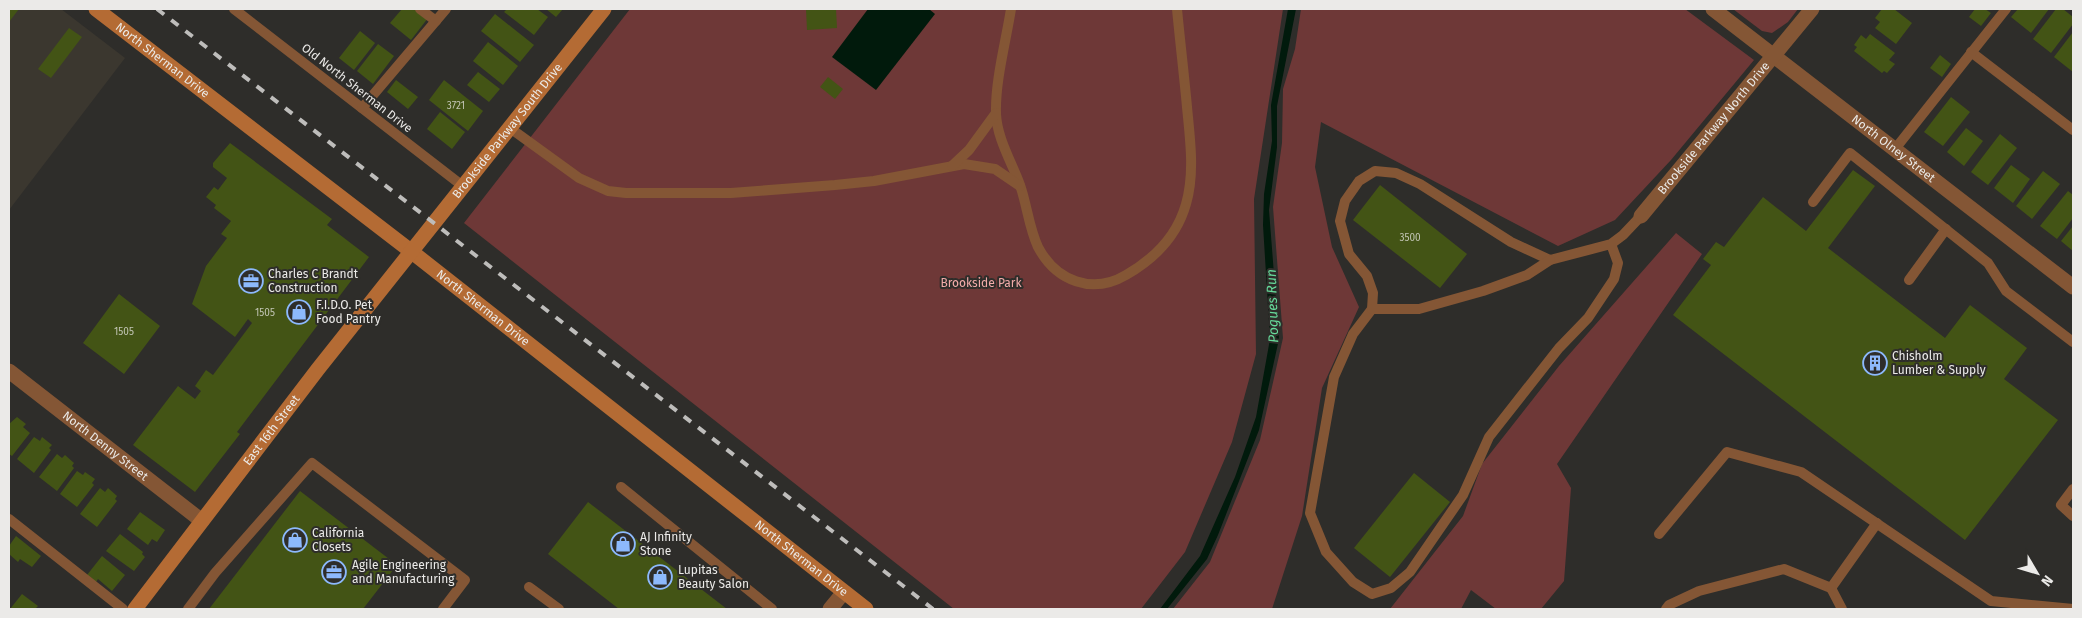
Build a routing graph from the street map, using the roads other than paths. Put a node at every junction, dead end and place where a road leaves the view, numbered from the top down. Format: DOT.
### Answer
graph roads {
  1 [pos="96,9"];
  2 [pos="234,9"];
  3 [pos="420,9"];
  4 [pos="446,9"];
  5 [pos="604,9"];
  6 [pos="1011,9"];
  7 [pos="1177,9"];
  8 [pos="1713,9"];
  9 [pos="1812,9"];
  10 [pos="2006,9"];
  11 [pos="436,22"];
  12 [pos="1971,52"];
  13 [pos="1775,56"];
  14 [pos="362,108"];
  15 [pos="996,114"];
  16 [pos="510,128"];
  17 [pos="2073,130"];
  18 [pos="1895,149"];
  19 [pos="951,166"];
  20 [pos="464,187"];
  21 [pos="1020,187"];
  22 [pos="1813,202"];
  23 [pos="1642,216"];
  24 [pos="1946,229"];
  25 [pos="1611,244"];
  26 [pos="412,252"];
  27 [pos="1550,260"];
  28 [pos="1909,280"];
  29 [pos="2073,287"];
  30 [pos="1372,309"];
  31 [pos="2073,342"];
  32 [pos="9,371"];
  33 [pos="621,487"];
  34 [pos="2073,489"];
  35 [pos="2073,516"];
  36 [pos="9,520"];
  37 [pos="202,521"];
  38 [pos="1877,523"];
  39 [pos="1659,534"];
  40 [pos="529,587"];
  41 [pos="1831,588"];
  42 [pos="844,592"];
  43 [pos="123,609"];
  44 [pos="135,609"];
  45 [pos="188,609"];
  46 [pos="443,609"];
  47 [pos="559,609"];
  48 [pos="772,609"];
  49 [pos="830,609"];
  50 [pos="866,609"];
  51 [pos="1666,609"];
  52 [pos="1842,609"];
  53 [pos="2073,609"];
  1 -- 26 [label="main road, North Sherman Drive"];
  2 -- 14 [label="lane, Old North Sherman Drive"];
  3 -- 11 [label="lane"];
  4 -- 11 [label="lane"];
  5 -- 16 [label="main road, Brookside Parkway South Drive"];
  6 -- 15 [label="lane"];
  7 -- 21 [label="lane"];
  8 -- 13 [label="street, North Olney Street"];
  9 -- 13 [label="street, Brookside Parkway North Drive"];
  10 -- 12 [label="lane"];
  11 -- 14 [label="lane"];
  12 -- 17 [label="lane"];
  12 -- 18 [label="lane"];
  13 -- 18 [label="street, North Olney Street"];
  13 -- 23 [label="street, Brookside Parkway North Drive"];
  14 -- 20 [label="lane, Old North Sherman Drive"];
  15 -- 19 [label="lane"];
  15 -- 21 [label="lane"];
  16 -- 19 [label="lane"];
  16 -- 20 [label="main road, Brookside Parkway South Drive"];
  18 -- 29 [label="street, North Olney Street"];
  19 -- 21 [label="lane"];
  20 -- 26 [label="main road, Brookside Parkway South Drive"];
  22 -- 24 [label="lane"];
  23 -- 25 [label="lane, Brookside Parkway North Drive"];
  24 -- 28 [label="lane"];
  24 -- 31 [label="lane"];
  25 -- 27 [label="lane"];
  25 -- 30 [label="lane"];
  26 -- 37 [label="main road, East 16th Street"];
  26 -- 42 [label="main road, North Sherman Drive"];
  27 -- 30 [label="lane"];
  27 -- 30 [label="lane"];
  32 -- 37 [label="street, North Denny Street"];
  33 -- 48 [label="lane"];
  34 -- 35 [label="lane"];
  36 -- 43 [label="lane"];
  37 -- 44 [label="main road, East 16th Street"];
  38 -- 39 [label="lane"];
  38 -- 41 [label="lane"];
  38 -- 53 [label="lane"];
  40 -- 47 [label="lane"];
  41 -- 51 [label="lane"];
  41 -- 52 [label="lane"];
  42 -- 49 [label="street"];
  42 -- 50 [label="main road, North Sherman Drive"];
  45 -- 46 [label="lane"];
}
